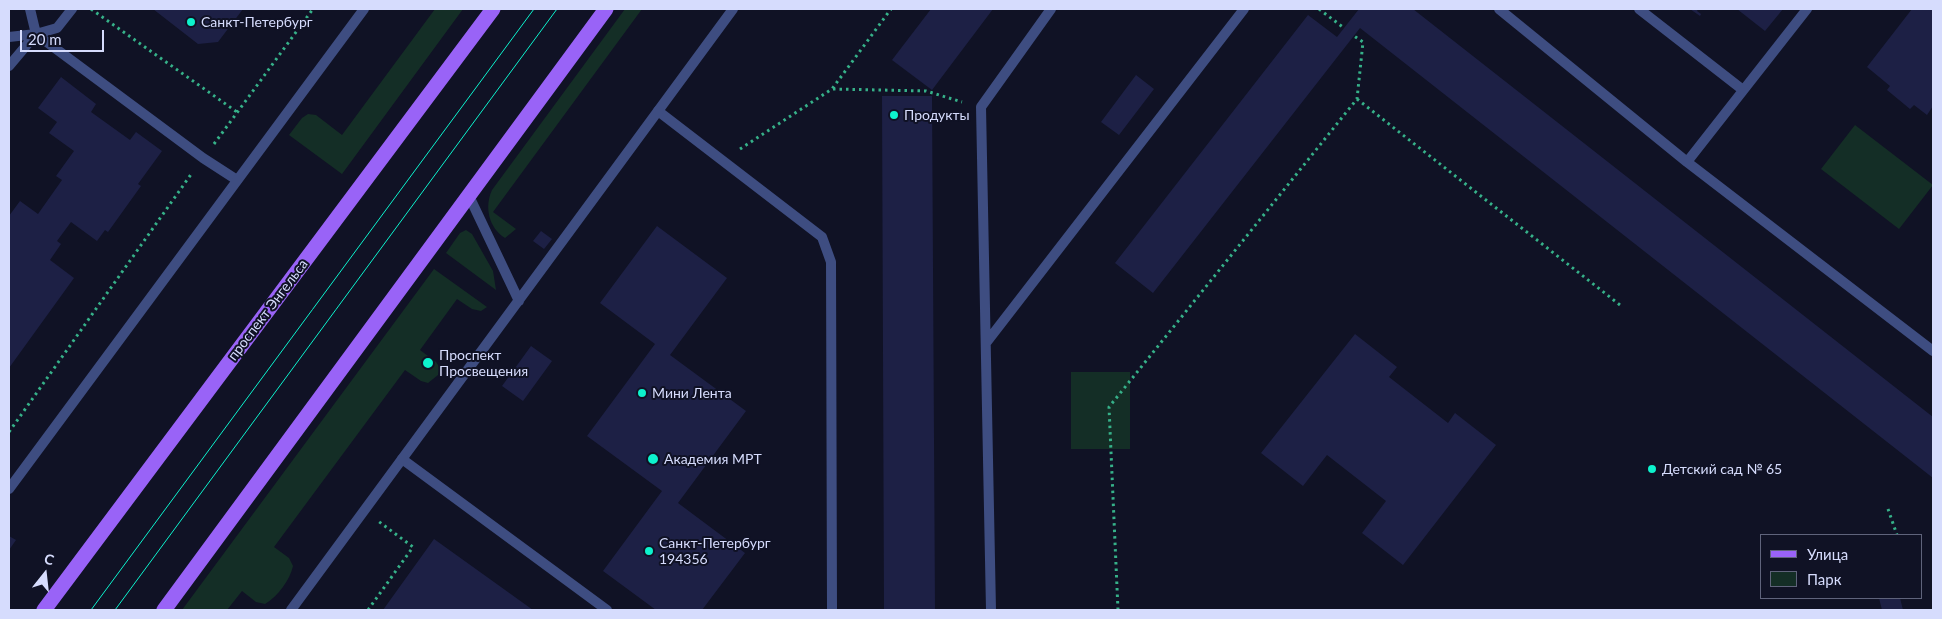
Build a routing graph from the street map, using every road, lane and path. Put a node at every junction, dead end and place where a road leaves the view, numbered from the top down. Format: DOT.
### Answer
graph roads {
  1 [pos="30,9"];
  2 [pos="72,9"];
  3 [pos="91,9"];
  4 [pos="313,9"];
  5 [pos="364,9"];
  6 [pos="493,9"];
  7 [pos="606,9"];
  8 [pos="733,9"];
  9 [pos="891,9"];
  10 [pos="1052,9"];
  11 [pos="1242,9"];
  12 [pos="1319,9"];
  13 [pos="1638,9"];
  14 [pos="1806,9"];
  15 [pos="1504,10"];
  16 [pos="1344,28"];
  17 [pos="36,34"];
  18 [pos="1354,36"];
  19 [pos="9,37"];
  20 [pos="9,66"];
  21 [pos="832,89"];
  22 [pos="1743,90"];
  23 [pos="1357,99"];
  24 [pos="981,108"];
  25 [pos="658,111"];
  26 [pos="237,112"];
  27 [pos="203,158"];
  28 [pos="723,160"];
  29 [pos="1687,162"];
  30 [pos="237,180"];
  31 [pos="469,196"];
  32 [pos="519,301"];
  33 [pos="1620,305"];
  34 [pos="986,343"];
  35 [pos="1933,351"];
  36 [pos="9,432"];
  37 [pos="402,459"];
  38 [pos="9,489"];
  39 [pos="1888,509"];
  40 [pos="375,520"];
  41 [pos="1898,534"];
  42 [pos="44,610"];
  43 [pos="164,610"];
  44 [pos="292,610"];
  45 [pos="368,610"];
  46 [pos="607,610"];
  47 [pos="832,610"];
  48 [pos="991,610"];
  49 [pos="1118,610"];
  1 -- 17 [label="street"];
  2 -- 17 [label="street"];
  3 -- 26 [label="path"];
  4 -- 26 [label="path"];
  5 -- 30 [label="street"];
  6 -- 42 [label="main road, проспект Энгельса"];
  7 -- 31 [label="main road"];
  8 -- 25 [label="street"];
  9 -- 21 [label="path"];
  10 -- 24 [label="street"];
  11 -- 34 [label="street"];
  12 -- 16 [label="path"];
  13 -- 22 [label="street"];
  14 -- 22 [label="street"];
  15 -- 29 [label="street"];
  17 -- 19 [label="street"];
  17 -- 20 [label="street"];
  17 -- 27 [label="street"];
  18 -- 23 [label="path"];
  21 -- 24 [label="path"];
  21 -- 28 [label="path"];
  22 -- 29 [label="street"];
  23 -- 33 [label="path"];
  23 -- 49 [label="path"];
  24 -- 34 [label="street"];
  25 -- 28 [label="street"];
  25 -- 32 [label="street"];
  26 -- 27 [label="path"];
  27 -- 30 [label="street"];
  27 -- 36 [label="path"];
  28 -- 47 [label="street"];
  29 -- 35 [label="street"];
  30 -- 38 [label="street"];
  31 -- 32 [label="street"];
  31 -- 43 [label="main road"];
  32 -- 37 [label="street"];
  34 -- 48 [label="street"];
  37 -- 44 [label="street"];
  37 -- 46 [label="street"];
  39 -- 41 [label="path"];
  40 -- 45 [label="path"];
}
